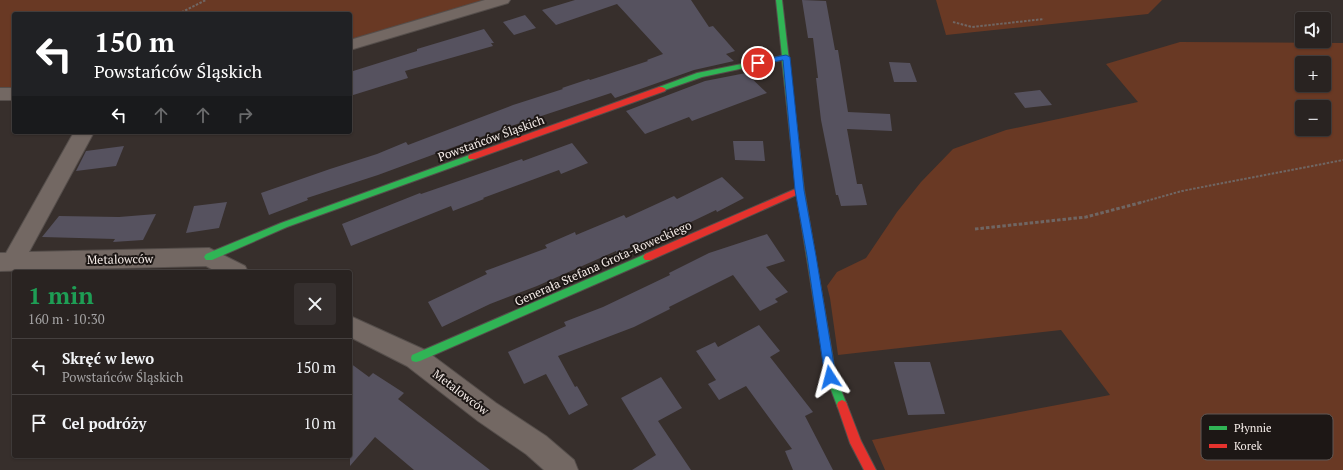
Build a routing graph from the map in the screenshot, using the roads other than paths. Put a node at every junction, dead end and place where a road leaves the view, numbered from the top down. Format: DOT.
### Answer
graph roads {
  1 [pos="502,0"];
  2 [pos="779,0"];
  3 [pos="352,44"];
  4 [pos="786,57"];
  5 [pos="0,94"];
  6 [pos="12,94"];
  7 [pos="83,134"];
  8 [pos="800,190"];
  9 [pos="209,257"];
  10 [pos="6,262"];
  11 [pos="233,270"];
  12 [pos="352,327"];
  13 [pos="416,358"];
  14 [pos="564,470"];
  15 [pos="870,470"];
  1 -- 3 [label="street"];
  2 -- 4 [label="street"];
  4 -- 8 [label="street"];
  4 -- 9 [label="street, Powstańców Śląskich"];
  5 -- 6 [label="street"];
  7 -- 10 [label="street"];
  8 -- 13 [label="street, Generała Stefana Grota-Roweckiego"];
  8 -- 15 [label="street"];
  9 -- 10 [label="street, Metalowców"];
  9 -- 11 [label="street, Metalowców"];
  12 -- 13 [label="street, Metalowców"];
  13 -- 14 [label="street, Metalowców"];
}
